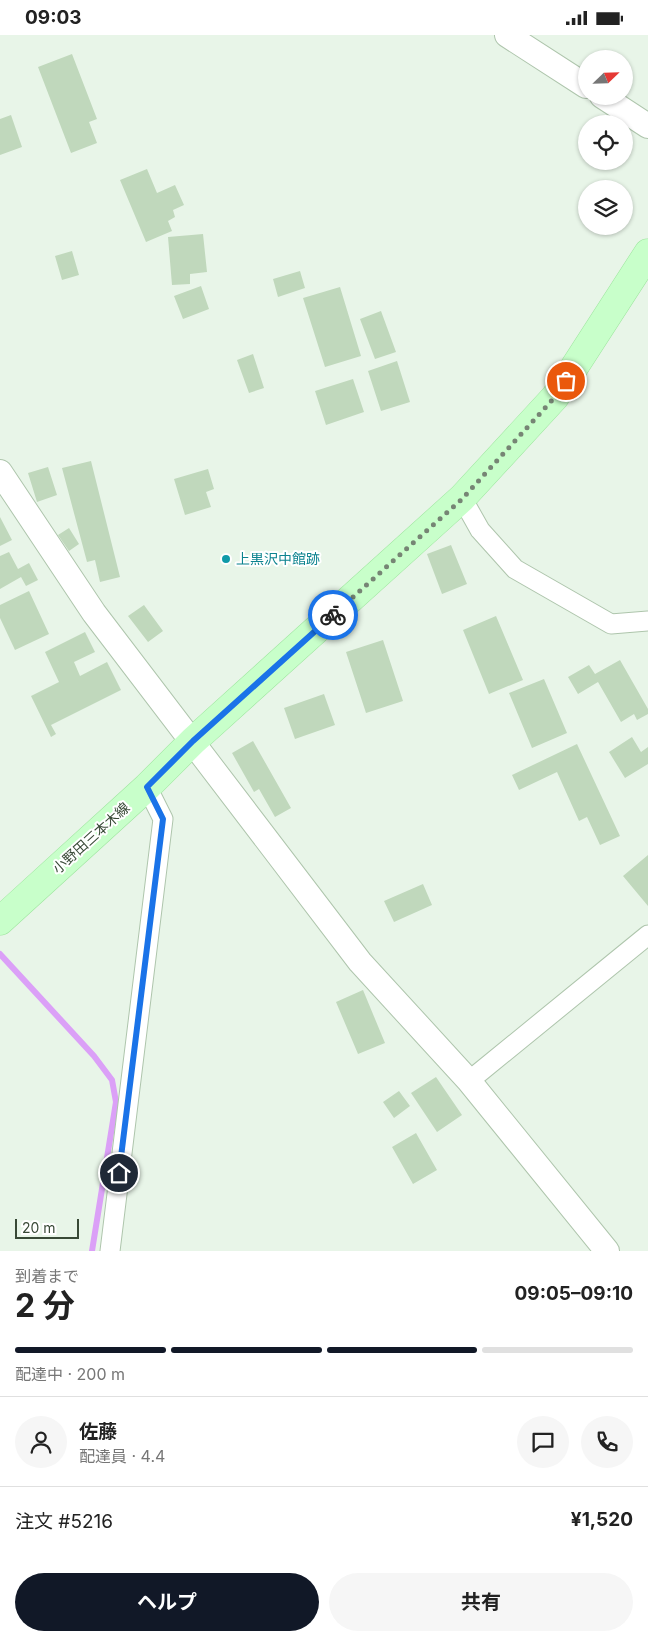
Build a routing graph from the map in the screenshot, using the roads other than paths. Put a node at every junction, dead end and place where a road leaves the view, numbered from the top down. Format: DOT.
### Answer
graph roads {
  1 [pos="507,35"];
  2 [pos="578,81"];
  3 [pos="616,105"];
  4 [pos="648,126"];
  5 [pos="648,253"];
  6 [pos="0,472"];
  7 [pos="462,499"];
  8 [pos="648,621"];
  9 [pos="193,741"];
  10 [pos="147,787"];
  11 [pos="0,921"];
  12 [pos="648,935"];
  13 [pos="469,1081"];
  14 [pos="110,1251"];
  15 [pos="607,1251"];
  1 -- 2 [label="street"];
  3 -- 4 [label="street"];
  5 -- 7 [label="main road, 小野田三本木線"];
  6 -- 9 [label="street"];
  7 -- 8 [label="street"];
  7 -- 9 [label="main road, 小野田三本木線"];
  9 -- 10 [label="main road, 小野田三本木線"];
  9 -- 13 [label="street"];
  10 -- 11 [label="main road, 小野田三本木線"];
  10 -- 14 [label="street"];
  12 -- 13 [label="street"];
  13 -- 15 [label="street"];
}
